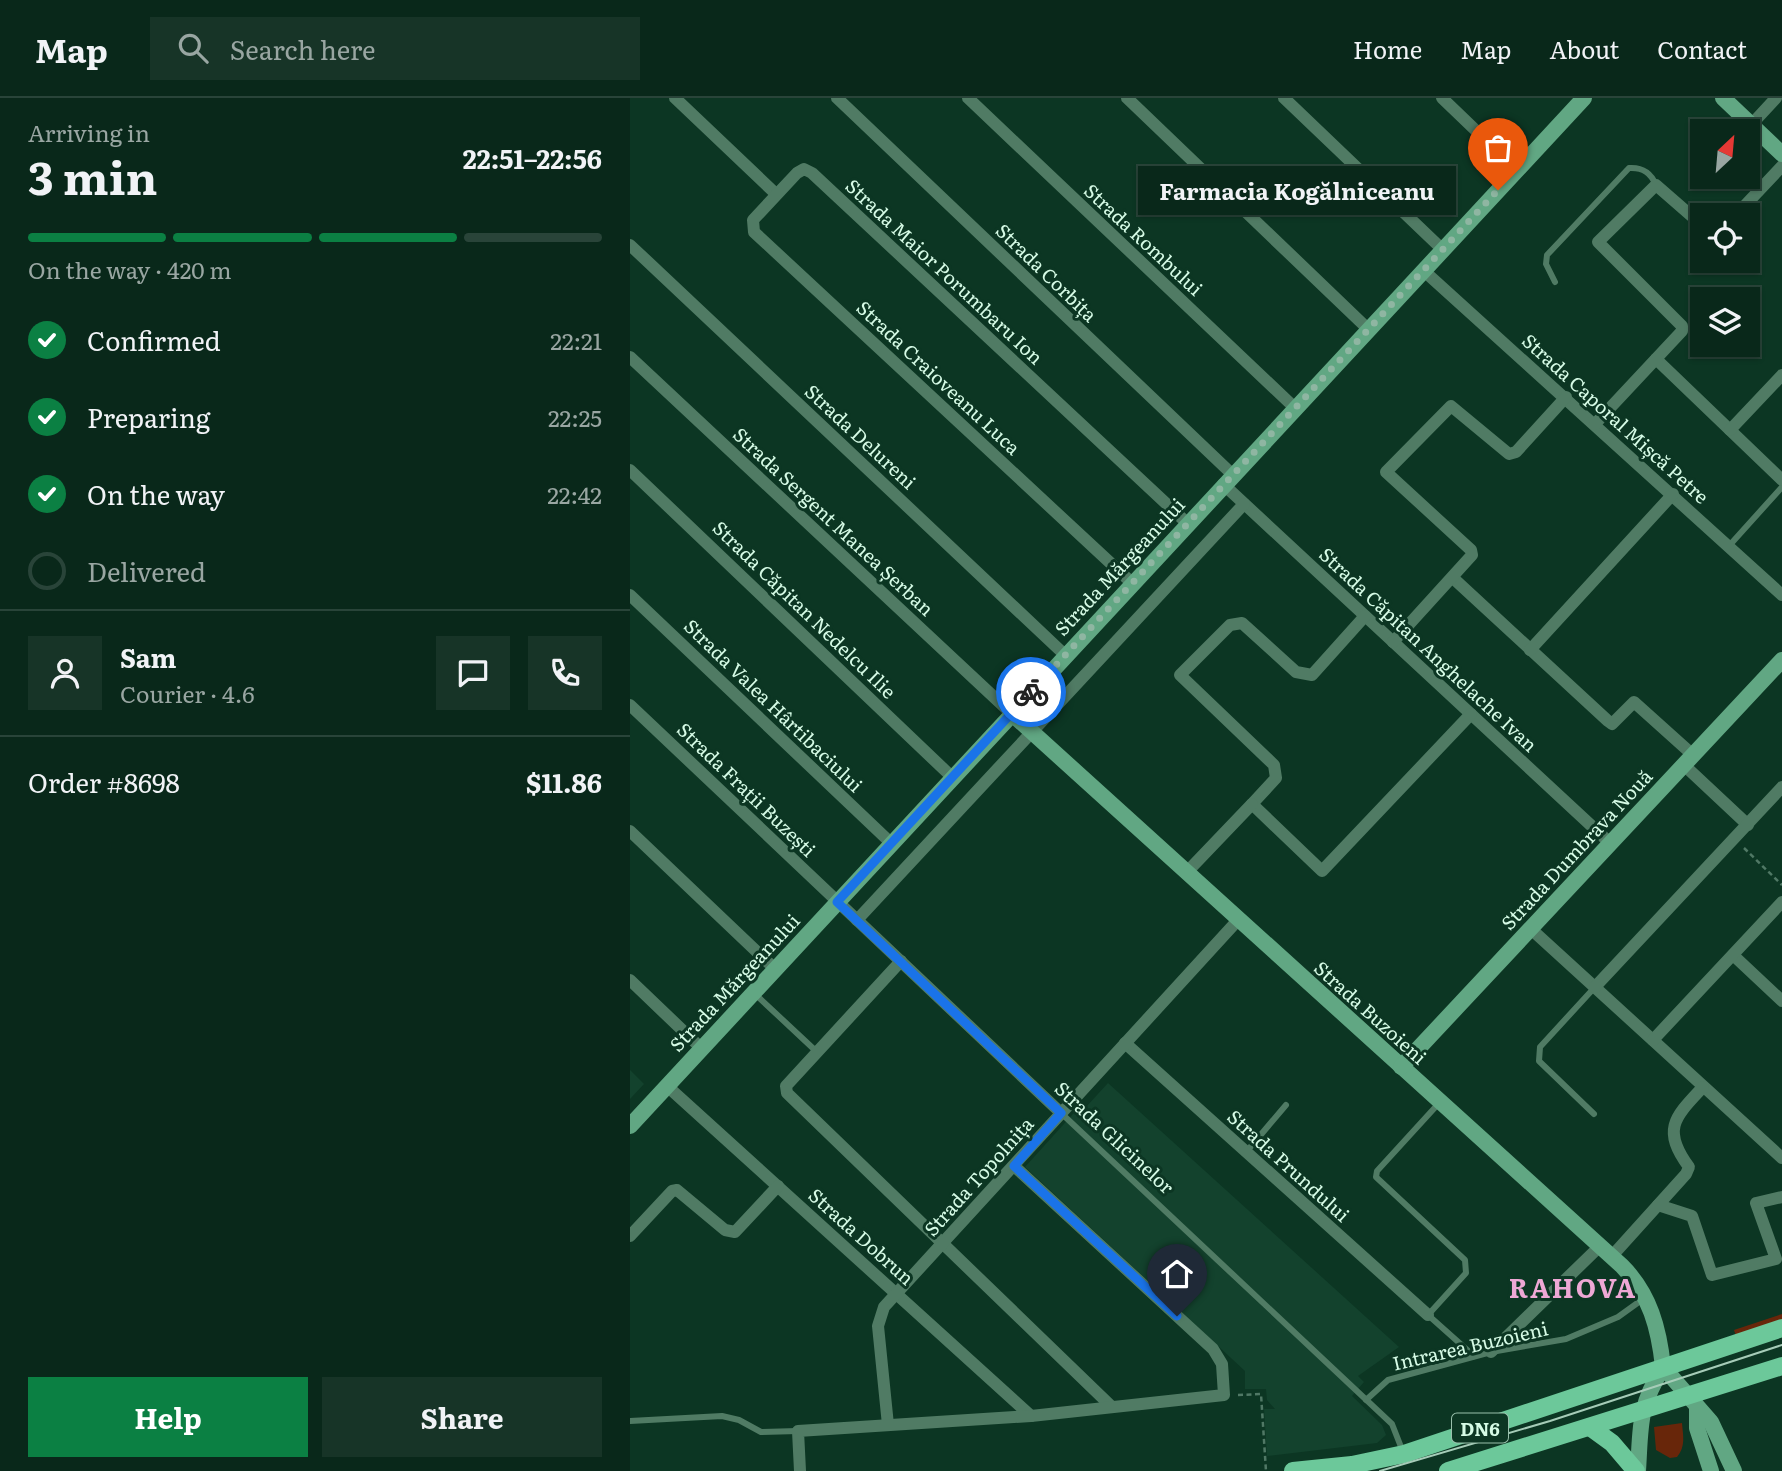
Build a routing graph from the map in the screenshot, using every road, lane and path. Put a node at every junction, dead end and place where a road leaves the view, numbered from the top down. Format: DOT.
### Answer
graph roads {
  1 [pos="675,98"];
  2 [pos="837,98"];
  3 [pos="968,98"];
  4 [pos="1127,98"];
  5 [pos="1284,98"];
  6 [pos="1441,98"];
  7 [pos="1584,98"];
  8 [pos="1723,98"];
  9 [pos="1776,98"];
  10 [pos="1745,119"];
  11 [pos="1757,119"];
  12 [pos="1760,133"];
  13 [pos="1782,154"];
  14 [pos="1782,166"];
  15 [pos="1517,170"];
  16 [pos="1656,185"];
  17 [pos="776,194"];
  18 [pos="1747,203"];
  19 [pos="1690,215"];
  20 [pos="630,245"];
  21 [pos="1443,249"];
  22 [pos="1423,270"];
  23 [pos="1555,282"];
  24 [pos="1368,329"];
  25 [pos="630,357"];
  26 [pos="1656,359"];
  27 [pos="1782,375"];
  28 [pos="1566,397"];
  29 [pos="1295,408"];
  30 [pos="1595,424"];
  31 [pos="1730,430"];
  32 [pos="630,470"];
  33 [pos="1227,479"];
  34 [pos="1782,480"];
  35 [pos="1782,487"];
  36 [pos="1674,494"];
  37 [pos="1244,504"];
  38 [pos="1187,523"];
  39 [pos="1728,547"];
  40 [pos="1453,578"];
  41 [pos="1132,583"];
  42 [pos="630,595"];
  43 [pos="1782,595"];
  44 [pos="1365,616"];
  45 [pos="1393,642"];
  46 [pos="1530,650"];
  47 [pos="1065,656"];
  48 [pos="1782,660"];
  49 [pos="630,705"];
  50 [pos="1011,713"];
  51 [pos="1471,714"];
  52 [pos="1031,732"];
  53 [pos="1689,760"];
  54 [pos="952,777"];
  55 [pos="1782,787"];
  56 [pos="1252,804"];
  57 [pos="1748,825"];
  58 [pos="630,831"];
  59 [pos="1735,839"];
  60 [pos="1610,843"];
  61 [pos="891,844"];
  62 [pos="1186,873"];
  63 [pos="1782,885"];
  64 [pos="837,902"];
  65 [pos="1782,902"];
  66 [pos="857,920"];
  67 [pos="1238,920"];
  68 [pos="1531,929"];
  69 [pos="1734,955"];
  70 [pos="901,961"];
  71 [pos="775,969"];
  72 [pos="630,980"];
  73 [pos="1595,987"];
  74 [pos="754,992"];
  75 [pos="1780,1000"];
  76 [pos="1782,1012"];
  77 [pos="1653,1040"];
  78 [pos="1125,1043"];
  79 [pos="701,1048"];
  80 [pos="817,1052"];
  81 [pos="1401,1067"];
  82 [pos="667,1086"];
  83 [pos="1703,1087"];
  84 [pos="1440,1102"];
  85 [pos="1286,1105"];
  86 [pos="1061,1113"];
  87 [pos="1594,1114"];
  88 [pos="630,1126"];
  89 [pos="1246,1153"];
  90 [pos="1782,1158"];
  91 [pos="1014,1166"];
  92 [pos="778,1186"];
  93 [pos="1782,1196"];
  94 [pos="1658,1205"];
  95 [pos="630,1236"];
  96 [pos="944,1242"];
  97 [pos="1606,1251"];
  98 [pos="897,1293"];
  99 [pos="1646,1297"];
  100 [pos="1428,1315"];
  101 [pos="1782,1328"];
  102 [pos="1491,1352"];
  103 [pos="1474,1356"];
  104 [pos="1782,1366"];
  105 [pos="1663,1367"];
  106 [pos="1224,1395"];
  107 [pos="1366,1400"];
  108 [pos="1693,1402"];
  109 [pos="1112,1407"];
  110 [pos="1642,1411"];
  111 [pos="1031,1416"];
  112 [pos="630,1421"];
  113 [pos="888,1425"];
  114 [pos="1590,1427"];
  115 [pos="798,1431"];
  116 [pos="1404,1454"];
  117 [pos="800,1471"];
  118 [pos="1266,1471"];
  119 [pos="1293,1471"];
  120 [pos="1448,1471"];
  121 [pos="1637,1471"];
  122 [pos="1710,1471"];
  123 [pos="1734,1471"];
  1 -- 17 [label="street"];
  2 -- 33 [label="street, Strada Corbița"];
  3 -- 29 [label="street, Strada Rombului"];
  4 -- 24 [label="street"];
  5 -- 21 [label="street"];
  6 -- 15 [label="street"];
  7 -- 15 [label="street, Strada Mărgeanului"];
  8 -- 10 [label="street"];
  9 -- 11 [label="street"];
  12 -- 13 [label="street"];
  14 -- 18 [label="street"];
  15 -- 21 [label="street, Strada Mărgeanului"];
  16 -- 19 [label="street"];
  16 -- 23 [label="lane"];
  16 -- 26 [label="street"];
  17 -- 38 [label="street, Strada Maior Porumbaru Ion"];
  17 -- 41 [label="street, Strada Craioveanu Luca"];
  20 -- 47 [label="street, Strada Delureni"];
  21 -- 22 [label="street, Strada Mărgeanului"];
  22 -- 24 [label="street, Strada Mărgeanului"];
  22 -- 28 [label="street, Strada Caporal Mișcă Petre"];
  24 -- 29 [label="street, Strada Mărgeanului"];
  25 -- 50 [label="street, Strada Sergent Manea Șerban"];
  26 -- 30 [label="street"];
  26 -- 31 [label="street"];
  27 -- 31 [label="street"];
  28 -- 30 [label="street, Strada Caporal Mișcă Petre"];
  28 -- 40 [label="street"];
  29 -- 33 [label="street, Strada Mărgeanului"];
  30 -- 36 [label="street, Strada Caporal Mișcă Petre"];
  31 -- 34 [label="street"];
  32 -- 54 [label="street, Strada Căpitan Nedelcu Ilie"];
  33 -- 37 [label="street, Strada Căpitan Anghelache Ivan"];
  33 -- 38 [label="street, Strada Mărgeanului"];
  35 -- 39 [label="lane"];
  36 -- 39 [label="street, Strada Caporal Mișcă Petre"];
  36 -- 46 [label="street"];
  37 -- 44 [label="street, Strada Căpitan Anghelache Ivan"];
  37 -- 52 [label="street"];
  38 -- 41 [label="street, Strada Mărgeanului"];
  39 -- 43 [label="street, Strada Caporal Mișcă Petre"];
  40 -- 45 [label="street"];
  40 -- 46 [label="street"];
  41 -- 47 [label="street, Strada Mărgeanului"];
  42 -- 61 [label="street, Strada Valea Hârtibaciului"];
  44 -- 45 [label="street, Strada Căpitan Anghelache Ivan"];
  44 -- 56 [label="street"];
  45 -- 51 [label="street, Strada Căpitan Anghelache Ivan"];
  46 -- 53 [label="street"];
  47 -- 50 [label="street, Strada Mărgeanului"];
  48 -- 53 [label="street, Strada Dumbrava Nouă"];
  49 -- 64 [label="street, Strada Frații Buzești"];
  50 -- 52 [label="street, Strada Buzoieni"];
  50 -- 54 [label="street, Strada Mărgeanului"];
  51 -- 56 [label="street"];
  51 -- 60 [label="street, Strada Căpitan Anghelache Ivan"];
  52 -- 62 [label="street, Strada Buzoieni"];
  52 -- 66 [label="street"];
  53 -- 57 [label="street"];
  53 -- 60 [label="street, Strada Dumbrava Nouă"];
  54 -- 61 [label="street, Strada Mărgeanului"];
  55 -- 57 [label="street"];
  56 -- 62 [label="street"];
  57 -- 59 [label="street"];
  58 -- 71 [label="street"];
  59 -- 63 [label="path"];
  59 -- 73 [label="street"];
  60 -- 68 [label="street, Strada Dumbrava Nouă"];
  61 -- 64 [label="street, Strada Mărgeanului"];
  62 -- 67 [label="street, Strada Buzoieni"];
  64 -- 66 [label="street, Strada Glicinelor"];
  64 -- 71 [label="street, Strada Mărgeanului"];
  65 -- 69 [label="street"];
  66 -- 70 [label="street, Strada Glicinelor"];
  67 -- 78 [label="street, Strada Topolnița"];
  67 -- 81 [label="street, Strada Buzoieni"];
  68 -- 73 [label="street"];
  68 -- 81 [label="street, Strada Dumbrava Nouă"];
  69 -- 75 [label="street"];
  69 -- 77 [label="street"];
  70 -- 80 [label="street"];
  70 -- 86 [label="street, Strada Glicinelor"];
  71 -- 74 [label="street, Strada Mărgeanului"];
  72 -- 79 [label="street"];
  73 -- 77 [label="street"];
  73 -- 87 [label="lane"];
  74 -- 79 [label="street, Strada Mărgeanului"];
  74 -- 80 [label="lane"];
  75 -- 76 [label="street"];
  77 -- 83 [label="street"];
  78 -- 86 [label="street, Strada Topolnița"];
  78 -- 89 [label="street, Strada Prundului"];
  79 -- 82 [label="street, Strada Mărgeanului"];
  80 -- 96 [label="street"];
  81 -- 84 [label="street, Strada Buzoieni"];
  82 -- 88 [label="street, Strada Mărgeanului"];
  82 -- 92 [label="street, Strada Dobrun"];
  83 -- 90 [label="street"];
  83 -- 94 [label="street"];
  84 -- 97 [label="street, Strada Buzoieni"];
  84 -- 100 [label="lane"];
  85 -- 89 [label="lane"];
  86 -- 91 [label="street, Strada Topolnița"];
  86 -- 107 [label="lane, Strada Glicinelor"];
  89 -- 100 [label="street, Strada Prundului"];
  91 -- 96 [label="street, Strada Topolnița"];
  91 -- 106 [label="street"];
  92 -- 95 [label="street"];
  92 -- 98 [label="street, Strada Dobrun"];
  93 -- 94 [label="street"];
  94 -- 97 [label="street"];
  96 -- 98 [label="street, Strada Topolnița"];
  96 -- 109 [label="street"];
  97 -- 99 [label="street, Strada Buzoieni"];
  97 -- 102 [label="street"];
  98 -- 111 [label="street, Strada Dobrun"];
  98 -- 113 [label="street, Strada Topolnița"];
  99 -- 102 [label="lane, Intrarea Buzoieni"];
  99 -- 105 [label="street, Strada Buzoieni"];
  100 -- 103 [label="lane"];
  101 -- 105 [label="main road, DN6"];
  102 -- 103 [label="lane, Intrarea Buzoieni"];
  103 -- 107 [label="lane, Intrarea Buzoieni"];
  104 -- 108 [label="main road, DN6"];
  105 -- 108 [label="street"];
  105 -- 110 [label="street"];
  105 -- 116 [label="main road, DN6"];
  106 -- 109 [label="street"];
  106 -- 118 [label="path"];
  107 -- 116 [label="lane"];
  108 -- 110 [label="main road, DN6"];
  108 -- 122 [label="street"];
  108 -- 123 [label="street"];
  109 -- 111 [label="street"];
  110 -- 114 [label="main road, DN6"];
  110 -- 121 [label="street"];
  111 -- 113 [label="street"];
  112 -- 115 [label="lane"];
  113 -- 115 [label="street"];
  114 -- 120 [label="main road, DN6"];
  114 -- 121 [label="main road"];
  115 -- 117 [label="street"];
  116 -- 119 [label="main road, DN6"];
}
